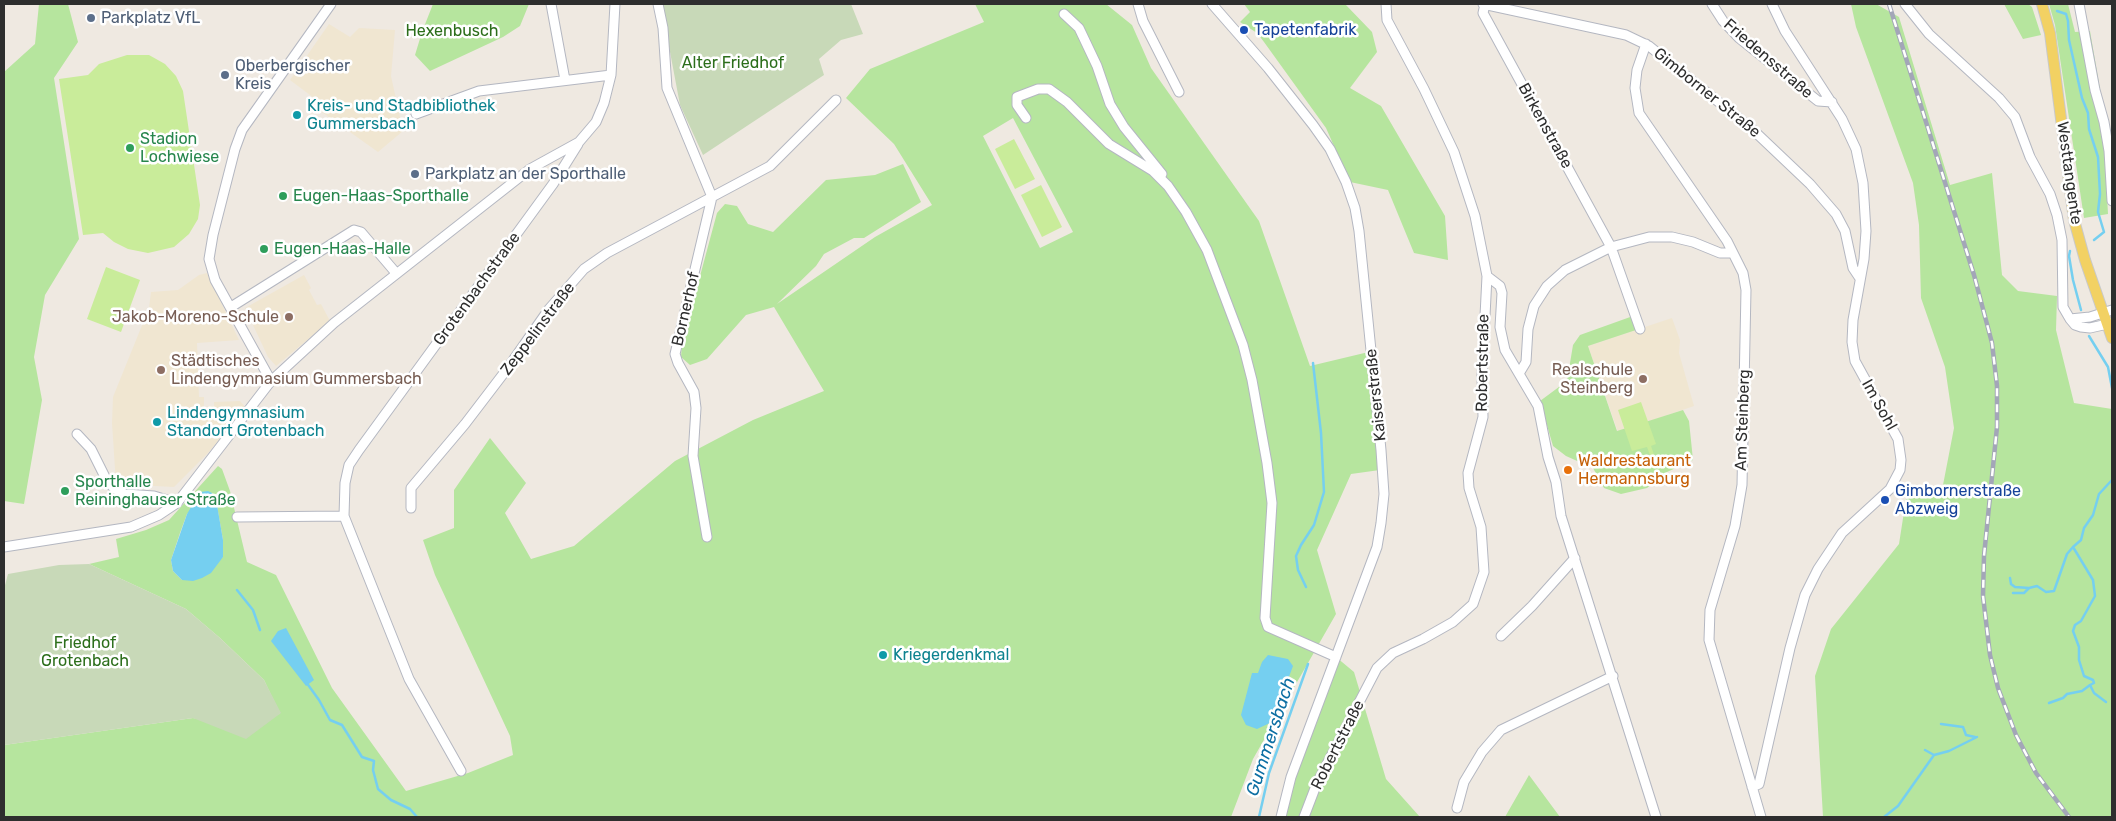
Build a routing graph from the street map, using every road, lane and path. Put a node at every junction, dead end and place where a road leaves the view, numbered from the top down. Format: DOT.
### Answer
graph roads {
  1 [pos="331,4"];
  2 [pos="550,4"];
  3 [pos="615,4"];
  4 [pos="658,4"];
  5 [pos="1138,4"];
  6 [pos="1212,4"];
  7 [pos="1386,4"];
  8 [pos="1484,4"];
  9 [pos="1712,4"];
  10 [pos="1772,4"];
  11 [pos="1905,4"];
  12 [pos="2042,4"];
  13 [pos="2079,4"];
  14 [pos="1064,14"];
  15 [pos="1646,44"];
  16 [pos="611,75"];
  17 [pos="565,80"];
  18 [pos="1179,92"];
  19 [pos="836,100"];
  20 [pos="1832,102"];
  21 [pos="416,114"];
  22 [pos="1026,118"];
  23 [pos="579,142"];
  24 [pos="1168,186"];
  25 [pos="712,197"];
  26 [pos="2112,201"];
  27 [pos="1611,247"];
  28 [pos="1733,253"];
  29 [pos="396,273"];
  30 [pos="1487,276"];
  31 [pos="1859,277"];
  32 [pos="231,307"];
  33 [pos="2108,312"];
  34 [pos="2070,319"];
  35 [pos="2110,324"];
  36 [pos="1640,329"];
  37 [pos="2112,338"];
  38 [pos="1520,372"];
  39 [pos="271,381"];
  40 [pos="77,434"];
  41 [pos="177,503"];
  42 [pos="411,508"];
  43 [pos="344,516"];
  44 [pos="237,517"];
  45 [pos="707,537"];
  46 [pos="4,547"];
  47 [pos="1575,558"];
  48 [pos="1501,636"];
  49 [pos="1336,657"];
  50 [pos="1613,676"];
  51 [pos="462,771"];
  52 [pos="1752,787"];
  53 [pos="1457,808"];
  54 [pos="1281,817"];
  55 [pos="1304,817"];
  56 [pos="1656,817"];
  57 [pos="1761,817"];
  1 -- 32 [label="street"];
  2 -- 17 [label="street"];
  3 -- 16 [label="street"];
  4 -- 25 [label="street"];
  5 -- 18 [label="street"];
  6 -- 49 [label="street, Kaiserstraße"];
  7 -- 30 [label="street, Robertstraße"];
  8 -- 15 [label="street, Gimborner Straße"];
  8 -- 27 [label="street, Birkenstraße"];
  9 -- 20 [label="street, Friedensstraße"];
  10 -- 20 [label="street, Im Sohl"];
  11 -- 34 [label="street"];
  12 -- 33 [label="main road, Westtangente"];
  13 -- 26 [label="street"];
  14 -- 24 [label="street"];
  15 -- 28 [label="street, Am Steinberg"];
  15 -- 31 [label="street, Gimborner Straße"];
  16 -- 17 [label="street"];
  16 -- 23 [label="street"];
  17 -- 21 [label="street"];
  19 -- 25 [label="street"];
  20 -- 31 [label="street, Im Sohl"];
  22 -- 24 [label="street"];
  23 -- 29 [label="street"];
  23 -- 43 [label="street, Grotenbachstraße"];
  24 -- 49 [label="street"];
  25 -- 42 [label="street, Zeppelinstraße"];
  25 -- 45 [label="street, Bornerhof"];
  27 -- 28 [label="street"];
  27 -- 36 [label="street, Birkenstraße"];
  27 -- 38 [label="street"];
  28 -- 52 [label="street, Am Steinberg"];
  29 -- 32 [label="street"];
  29 -- 39 [label="street"];
  30 -- 38 [label="street"];
  30 -- 55 [label="street, Robertstraße"];
  31 -- 52 [label="street, Im Sohl"];
  32 -- 39 [label="street"];
  33 -- 34 [label="street"];
  33 -- 35 [label="main road, Westtangente"];
  34 -- 35 [label="street"];
  35 -- 37 [label="main road, Westtangente"];
  38 -- 47 [label="street"];
  39 -- 41 [label="street"];
  40 -- 41 [label="street"];
  41 -- 46 [label="street"];
  43 -- 44 [label="street"];
  43 -- 51 [label="street, Grotenbachstraße"];
  47 -- 48 [label="street"];
  47 -- 50 [label="street"];
  49 -- 54 [label="street, Kaiserstraße"];
  50 -- 53 [label="street"];
  50 -- 56 [label="street"];
  52 -- 57 [label="street, Am Steinberg"];
}
